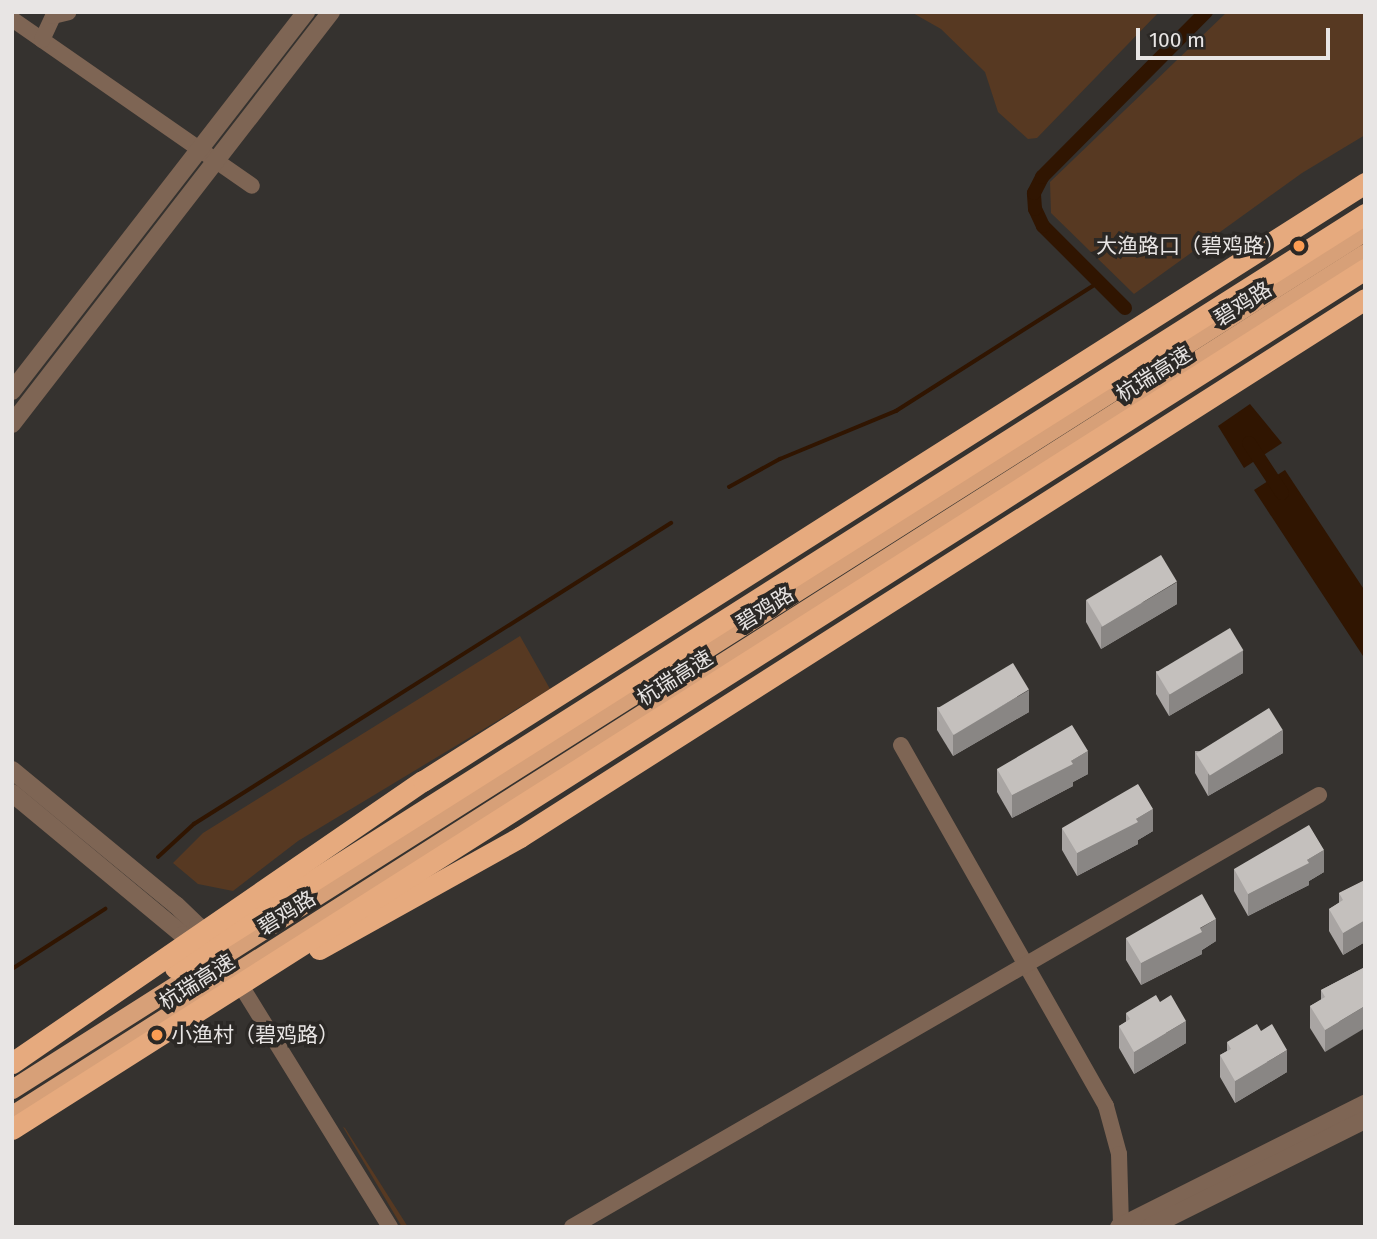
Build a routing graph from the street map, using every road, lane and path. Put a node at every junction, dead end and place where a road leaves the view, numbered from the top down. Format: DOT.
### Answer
graph roads {
  1 [pos="69,12"];
  2 [pos="306,12"];
  3 [pos="331,12"];
  4 [pos="12,19"];
  5 [pos="42,40"];
  6 [pos="201,150"];
  7 [pos="217,161"];
  8 [pos="1365,183"];
  9 [pos="252,186"];
  10 [pos="1365,214"];
  11 [pos="1365,231"];
  12 [pos="1365,253"];
  13 [pos="1365,269"];
  14 [pos="1365,299"];
  15 [pos="12,391"];
  16 [pos="12,425"];
  17 [pos="901,745"];
  18 [pos="12,770"];
  19 [pos="12,793"];
  20 [pos="1320,795"];
  21 [pos="211,963"];
  22 [pos="1024,963"];
  23 [pos="233,974"];
  24 [pos="124,1057"];
  25 [pos="12,1063"];
  26 [pos="12,1071"];
  27 [pos="12,1089"];
  28 [pos="1365,1104"];
  29 [pos="12,1115"];
  30 [pos="1365,1120"];
  31 [pos="12,1129"];
  32 [pos="1121,1226"];
  33 [pos="390,1227"];
  34 [pos="572,1227"];
  35 [pos="1150,1227"];
  1 -- 5 [label="street"];
  2 -- 6 [label="street"];
  3 -- 7 [label="street"];
  4 -- 5 [label="street"];
  5 -- 6 [label="street"];
  6 -- 7 [label="street"];
  6 -- 15 [label="street"];
  7 -- 9 [label="street"];
  7 -- 16 [label="street"];
  8 -- 25 [label="highway"];
  10 -- 26 [label="highway, 杭瑞高速"];
  11 -- 21 [label="highway, 碧鸡路"];
  12 -- 23 [label="highway, 碧鸡路"];
  13 -- 24 [label="highway, 杭瑞高速"];
  14 -- 24 [label="highway"];
  17 -- 22 [label="street"];
  18 -- 21 [label="street"];
  19 -- 21 [label="street"];
  20 -- 22 [label="street"];
  21 -- 27 [label="highway, 碧鸡路"];
  22 -- 32 [label="street"];
  22 -- 34 [label="street"];
  23 -- 29 [label="highway, 碧鸡路"];
  23 -- 33 [label="street"];
  24 -- 31 [label="highway, 杭瑞高速"];
  28 -- 32 [label="street"];
  30 -- 35 [label="street"];
}
